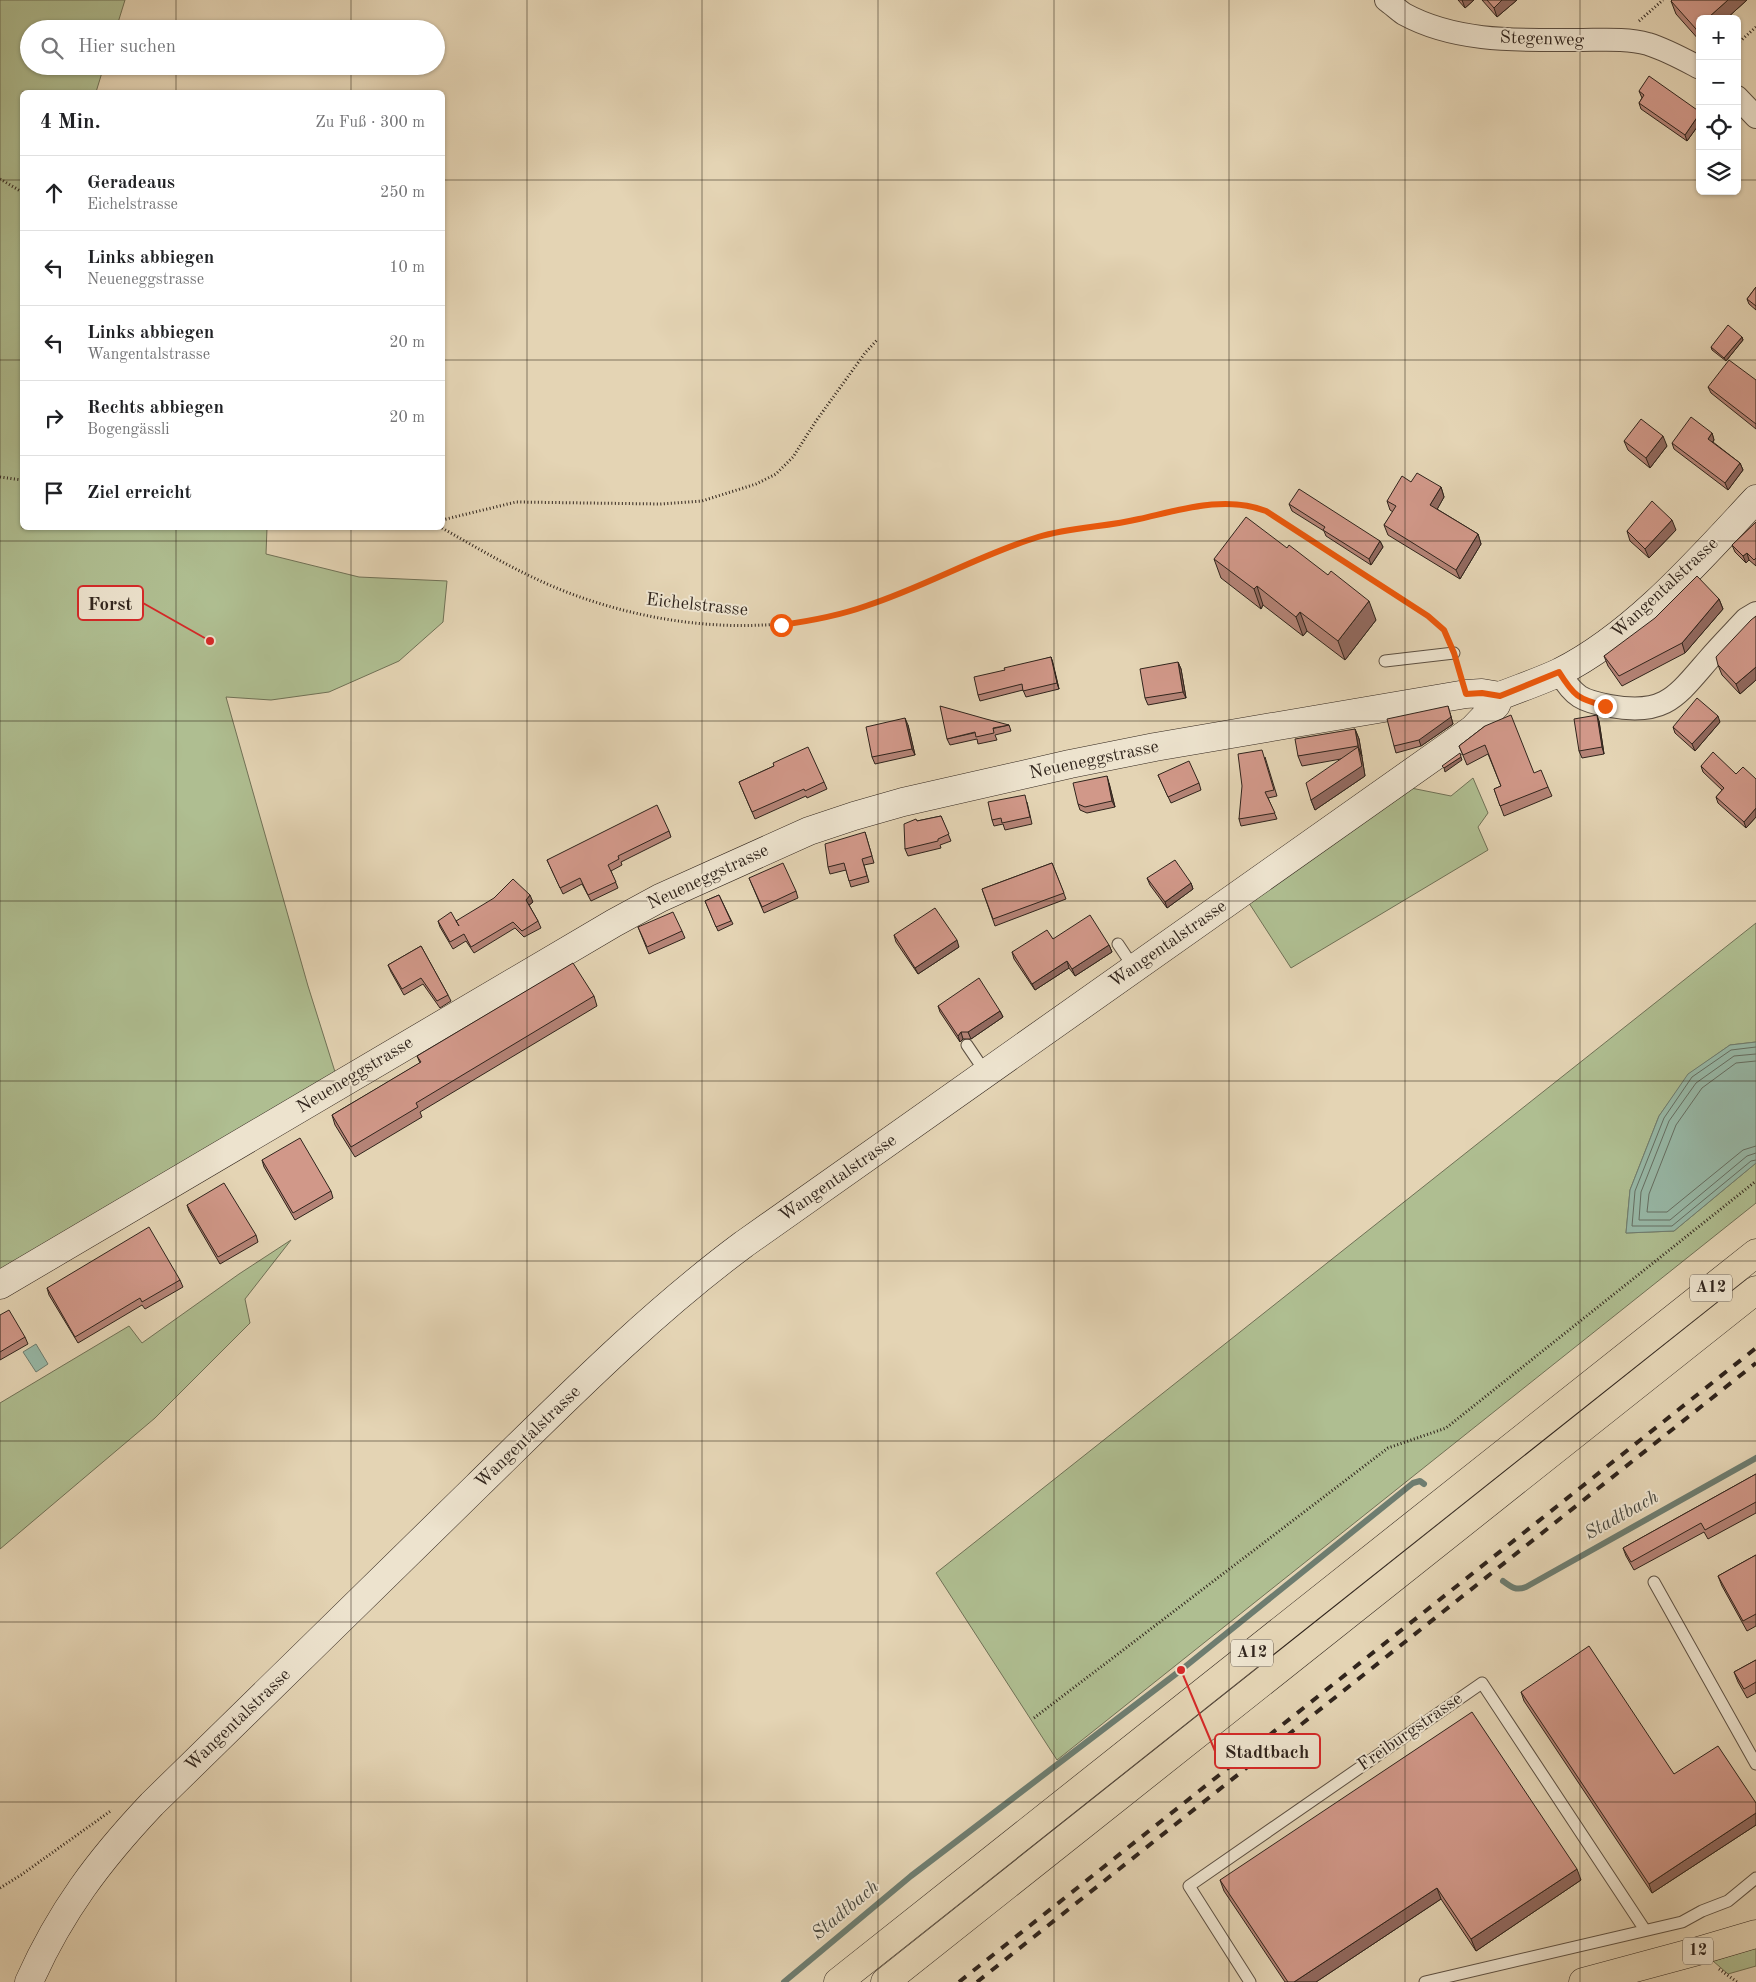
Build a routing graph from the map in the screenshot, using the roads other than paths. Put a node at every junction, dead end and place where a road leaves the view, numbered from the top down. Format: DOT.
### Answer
graph roads {
  1 [pos="1386,0"];
  2 [pos="1696,66"];
  3 [pos="1741,101"];
  4 [pos="1756,117"];
  5 [pos="1756,499"];
  6 [pos="1756,613"];
  7 [pos="1454,653"];
  8 [pos="1385,661"];
  9 [pos="1559,672"];
  10 [pos="1500,696"];
  11 [pos="1118,944"];
  12 [pos="1134,968"];
  13 [pos="966,1045"];
  14 [pos="986,1074"];
  15 [pos="1756,1253"];
  16 [pos="0,1285"];
  17 [pos="1756,1290"];
  18 [pos="1654,1582"];
  19 [pos="1756,1764"];
  20 [pos="1756,1878"];
  21 [pos="1645,1930"];
  22 [pos="1756,1934"];
  23 [pos="29,1982"];
  24 [pos="838,1982"];
  25 [pos="884,1982"];
  26 [pos="1250,1982"];
  27 [pos="1425,1982"];
  28 [pos="1583,1982"];
  1 -- 2 [label="street, Stegenweg"];
  3 -- 4 [label="street"];
  5 -- 9 [label="street, Wangentalstrasse"];
  6 -- 9 [label="street"];
  7 -- 8 [label="lane"];
  9 -- 10 [label="street, Wangentalstrasse"];
  10 -- 12 [label="street, Wangentalstrasse"];
  10 -- 16 [label="street, Neueneggstrasse"];
  11 -- 12 [label="lane"];
  12 -- 14 [label="street, Wangentalstrasse"];
  13 -- 14 [label="lane"];
  14 -- 23 [label="street, Wangentalstrasse"];
  15 -- 24 [label="main road, A12"];
  17 -- 25 [label="main road, A12"];
  18 -- 19 [label="lane"];
  20 -- 21 [label="lane"];
  21 -- 26 [label="lane, Freiburgstrasse"];
  21 -- 27 [label="lane"];
  22 -- 28 [label="main road, 12"];
}
